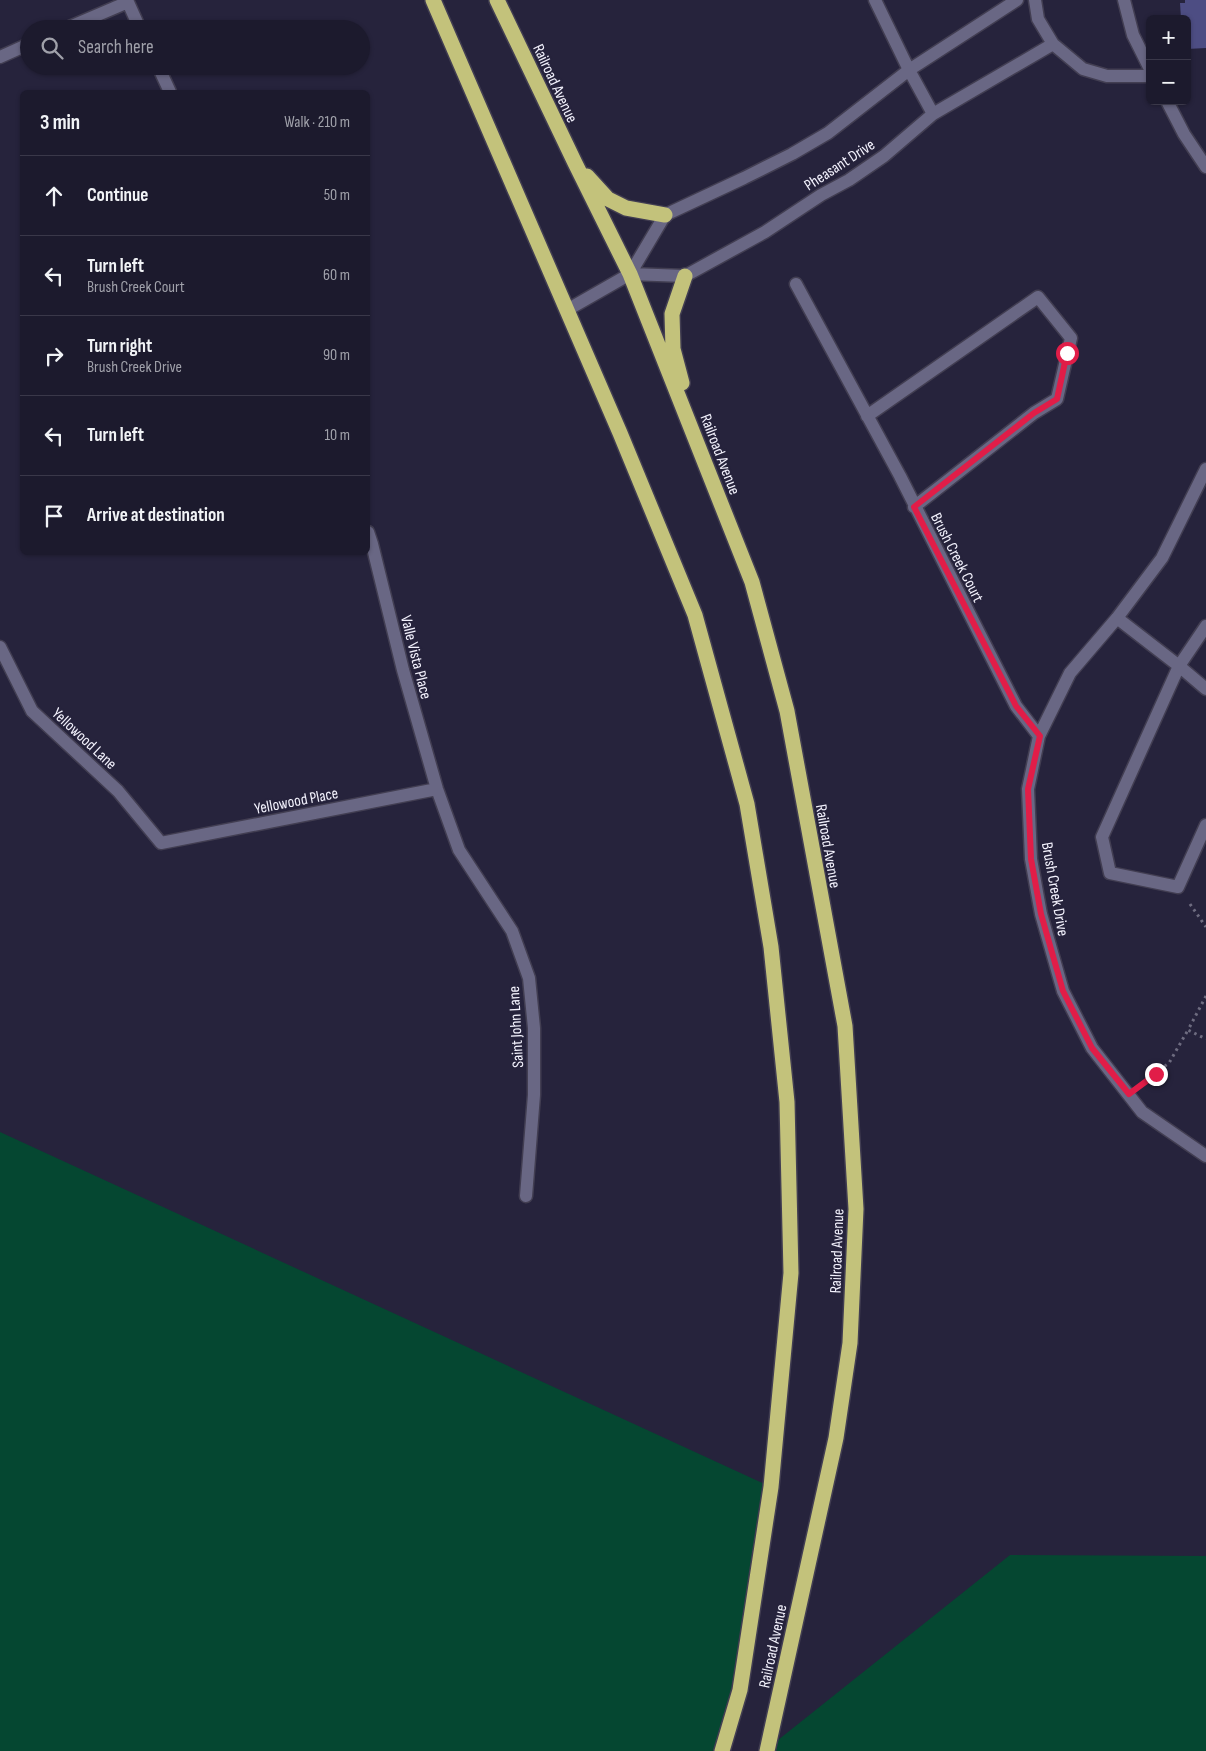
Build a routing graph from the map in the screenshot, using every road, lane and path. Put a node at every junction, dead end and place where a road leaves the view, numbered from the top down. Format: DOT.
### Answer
graph roads {
  1 [pos="433,0"];
  2 [pos="497,0"];
  3 [pos="875,0"];
  4 [pos="1017,0"];
  5 [pos="1034,0"];
  6 [pos="1124,0"];
  7 [pos="127,1"];
  8 [pos="85,20"];
  9 [pos="136,20"];
  10 [pos="1053,44"];
  11 [pos="20,48"];
  12 [pos="0,57"];
  13 [pos="1146,61"];
  14 [pos="909,70"];
  15 [pos="162,75"];
  16 [pos="1146,76"];
  17 [pos="169,90"];
  18 [pos="1169,105"];
  19 [pos="934,114"];
  20 [pos="575,163"];
  21 [pos="1206,167"];
  22 [pos="665,215"];
  23 [pos="630,274"];
  24 [pos="685,276"];
  25 [pos="796,284"];
  26 [pos="567,310"];
  27 [pos="867,416"];
  28 [pos="700,450"];
  29 [pos="1206,469"];
  30 [pos="914,507"];
  31 [pos="370,538"];
  32 [pos="1117,618"];
  33 [pos="1206,626"];
  34 [pos="0,647"];
  35 [pos="1179,666"];
  36 [pos="1206,688"];
  37 [pos="1040,736"];
  38 [pos="437,790"];
  39 [pos="1206,825"];
  40 [pos="160,843"];
  41 [pos="1178,887"];
  42 [pos="1206,928"];
  43 [pos="1206,996"];
  44 [pos="1188,1030"];
  45 [pos="1206,1039"];
  46 [pos="1129,1094"];
  47 [pos="1206,1156"];
  48 [pos="526,1196"];
  49 [pos="767,1749"];
  50 [pos="722,1751"];
  1 -- 26 [label="highway, Railroad Avenue"];
  2 -- 20 [label="highway, Railroad Avenue"];
  3 -- 14 [label="street"];
  4 -- 14 [label="street, Pheasant Drive"];
  5 -- 10 [label="street"];
  6 -- 13 [label="street"];
  7 -- 8 [label="street"];
  7 -- 9 [label="street"];
  10 -- 16 [label="street"];
  10 -- 19 [label="street, Pheasant Drive"];
  11 -- 12 [label="street"];
  14 -- 19 [label="street"];
  14 -- 22 [label="street, Pheasant Drive"];
  15 -- 17 [label="street"];
  18 -- 21 [label="street"];
  19 -- 24 [label="street, Pheasant Drive"];
  20 -- 22 [label="highway"];
  20 -- 23 [label="highway, Railroad Avenue"];
  22 -- 23 [label="street"];
  23 -- 24 [label="street"];
  23 -- 26 [label="street"];
  23 -- 28 [label="highway, Railroad Avenue"];
  24 -- 28 [label="highway"];
  25 -- 27 [label="street, Brush Creek Court"];
  26 -- 50 [label="highway, Railroad Avenue"];
  27 -- 30 [label="street, Brush Creek Court"];
  27 -- 30 [label="street"];
  28 -- 49 [label="highway, Railroad Avenue"];
  29 -- 32 [label="street, Brush Creek Drive"];
  30 -- 37 [label="street, Brush Creek Court"];
  31 -- 38 [label="street, Valle Vista Place"];
  32 -- 35 [label="street"];
  32 -- 37 [label="street, Brush Creek Drive"];
  33 -- 35 [label="street"];
  34 -- 40 [label="street, Yellowood Lane"];
  35 -- 36 [label="street"];
  35 -- 41 [label="street"];
  37 -- 46 [label="street, Brush Creek Drive"];
  38 -- 40 [label="street, Yellowood Place"];
  38 -- 48 [label="street, Saint John Lane"];
  39 -- 41 [label="street"];
  41 -- 42 [label="path"];
  43 -- 44 [label="path"];
  44 -- 45 [label="path"];
  44 -- 46 [label="path"];
  46 -- 47 [label="street, Brush Creek Drive"];
}
